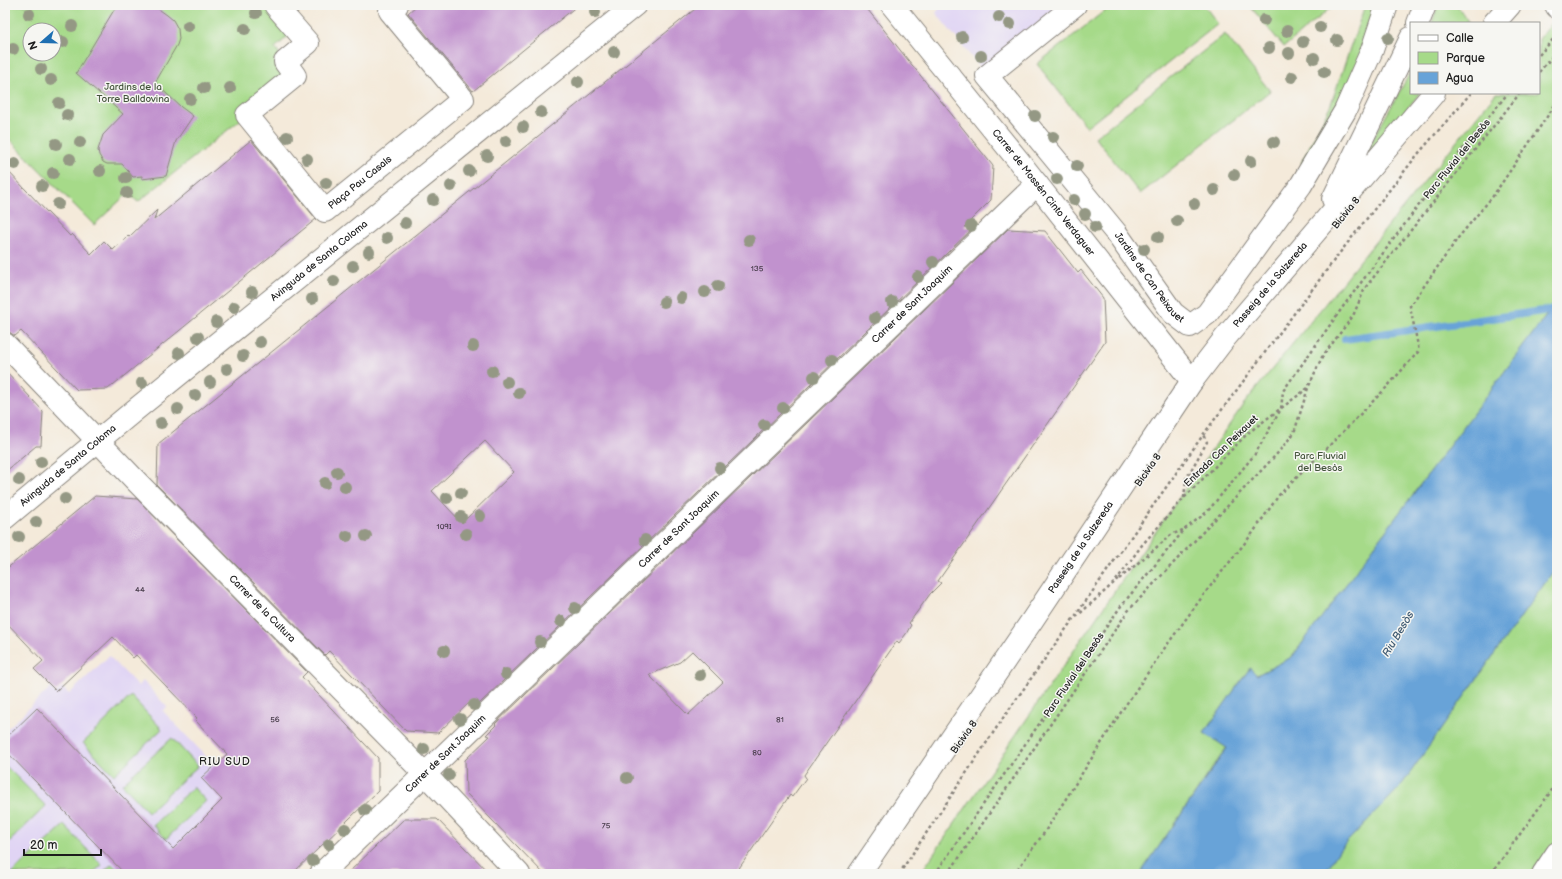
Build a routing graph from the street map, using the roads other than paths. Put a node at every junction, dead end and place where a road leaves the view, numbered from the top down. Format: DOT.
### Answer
graph roads {
  1 [pos="275,5"];
  2 [pos="397,5"];
  3 [pos="635,5"];
  4 [pos="892,5"];
  5 [pos="1075,5"];
  6 [pos="1387,5"];
  7 [pos="1425,5"];
  8 [pos="1510,5"];
  9 [pos="1418,22"];
  10 [pos="1495,22"];
  11 [pos="1410,40"];
  12 [pos="1433,94"];
  13 [pos="1037,184"];
  14 [pos="1317,231"];
  15 [pos="5,344"];
  16 [pos="1192,381"];
  17 [pos="98,440"];
  18 [pos="5,518"];
  19 [pos="425,774"];
  20 [pos="1557,853"];
  21 [pos="322,874"];
  22 [pos="519,874"];
  23 [pos="859,874"];
  24 [pos="1543,874"];
  1 -- 2 [label="main road, Plaça Pau Casals"];
  3 -- 17 [label="main road, Avinguda de Santa Coloma"];
  4 -- 13 [label="main road, Carrer de Mossèn Cinto Verdaguer"];
  5 -- 6 [label="main road, Jardins de Can Peixauet"];
  7 -- 9 [label="main road"];
  8 -- 10 [label="main road"];
  11 -- 14 [label="main road, Passeig de la Salzereda"];
  12 -- 14 [label="main road, Passeig de la Salzereda"];
  13 -- 16 [label="main road, Carrer de Mossèn Cinto Verdaguer"];
  13 -- 19 [label="main road, Carrer de Sant Joaquim"];
  14 -- 16 [label="main road, Passeig de la Salzereda"];
  15 -- 17 [label="main road, Carrer de la Cultura"];
  16 -- 23 [label="main road, Passeig de la Salzereda"];
  17 -- 18 [label="main road, Avinguda de Santa Coloma"];
  17 -- 19 [label="main road, Carrer de la Cultura"];
  19 -- 21 [label="main road, Carrer de Sant Joaquim"];
  19 -- 22 [label="main road, Carrer de la Cultura"];
  20 -- 24 [label="main road"];
}
